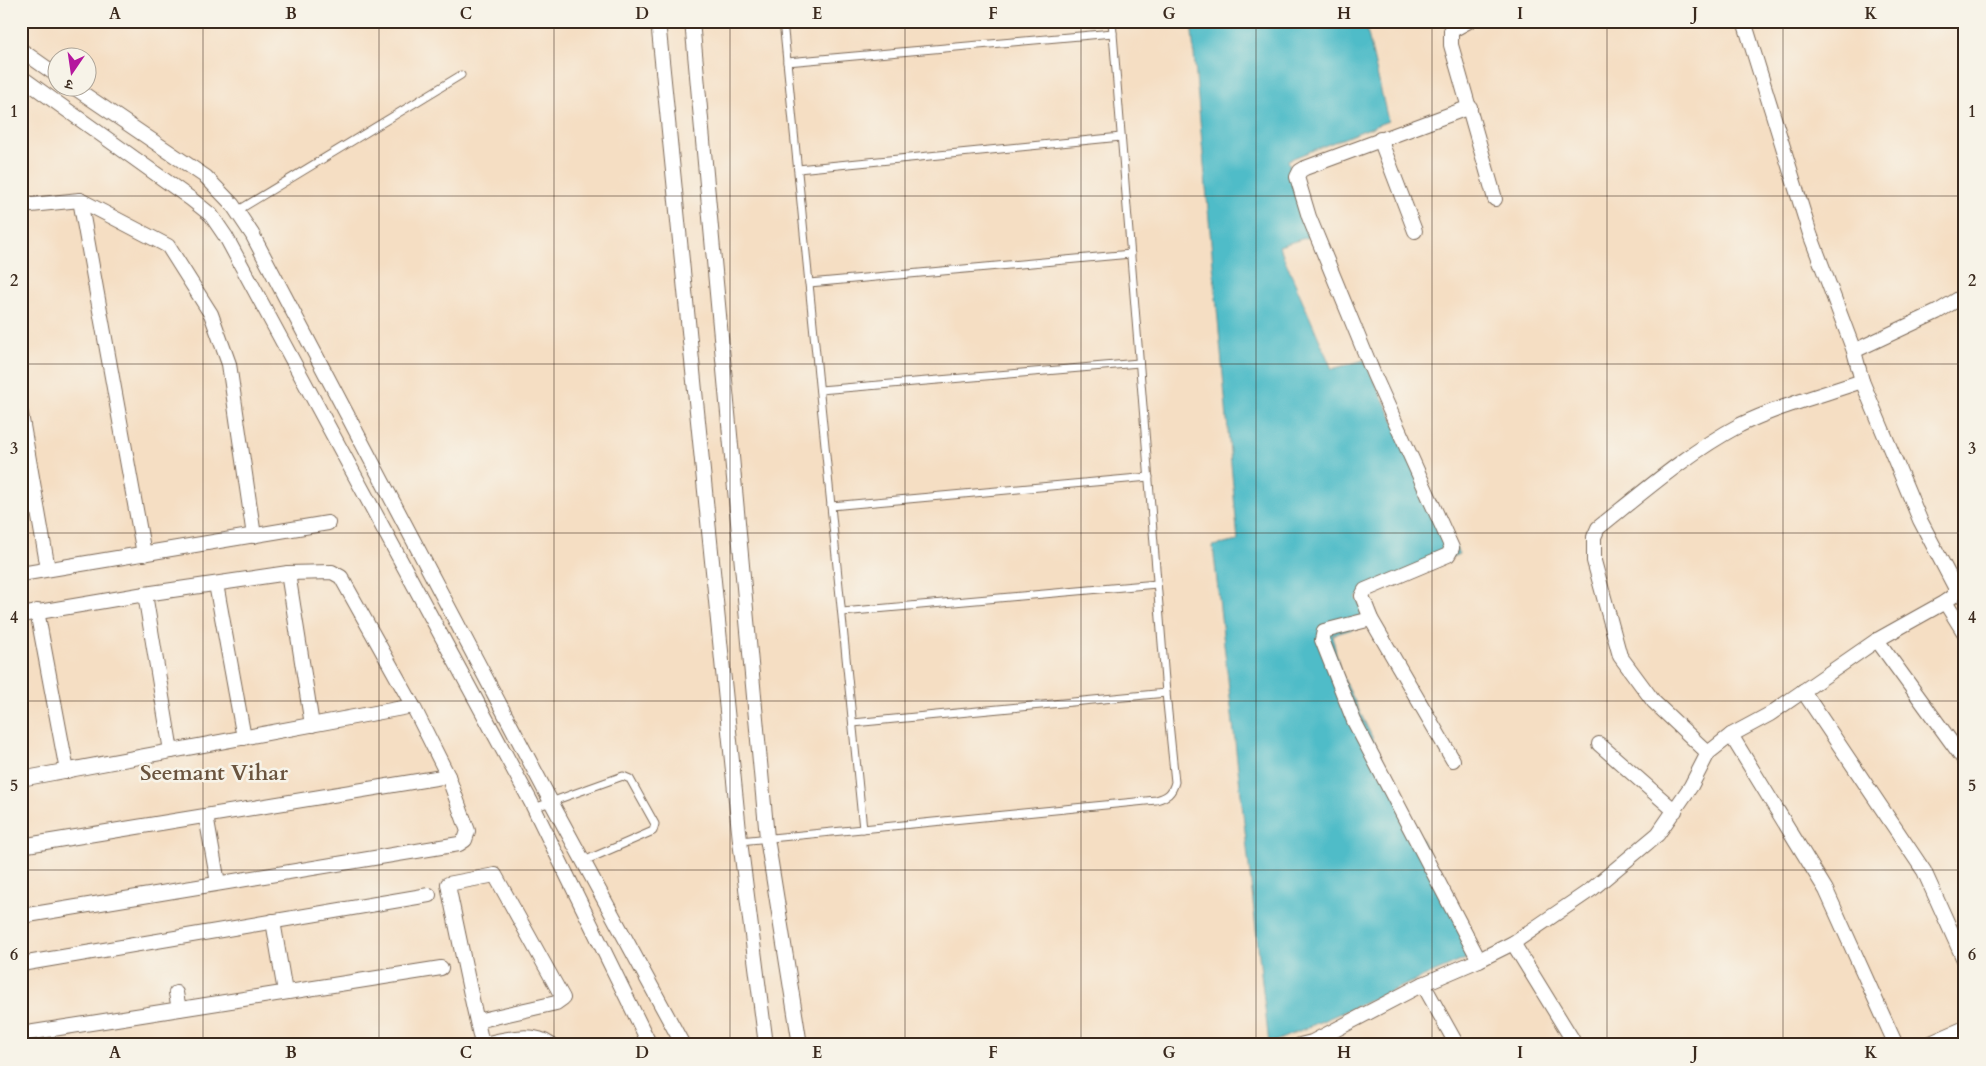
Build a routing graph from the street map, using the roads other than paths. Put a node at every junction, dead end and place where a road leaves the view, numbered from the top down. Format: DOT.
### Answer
graph roads {
  1 [pos="658,21"];
  2 [pos="692,21"];
  3 [pos="783,21"];
  4 [pos="1112,21"];
  5 [pos="1469,21"];
  6 [pos="1744,21"];
  7 [pos="1113,33"];
  8 [pos="21,50"];
  9 [pos="787,62"];
  10 [pos="48,69"];
  11 [pos="460,75"];
  12 [pos="21,76"];
  13 [pos="90,98"];
  14 [pos="1470,107"];
  15 [pos="1121,137"];
  16 [pos="1380,139"];
  17 [pos="798,169"];
  18 [pos="1495,199"];
  19 [pos="80,200"];
  20 [pos="21,206"];
  21 [pos="237,211"];
  22 [pos="1415,231"];
  23 [pos="1130,254"];
  24 [pos="809,283"];
  25 [pos="1965,295"];
  26 [pos="1854,352"];
  27 [pos="1140,363"];
  28 [pos="1862,381"];
  29 [pos="820,390"];
  30 [pos="21,414"];
  31 [pos="1149,477"];
  32 [pos="831,506"];
  33 [pos="328,523"];
  34 [pos="254,536"];
  35 [pos="144,554"];
  36 [pos="48,569"];
  37 [pos="288,573"];
  38 [pos="21,574"];
  39 [pos="216,584"];
  40 [pos="1157,584"];
  41 [pos="145,594"];
  42 [pos="1945,602"];
  43 [pos="37,611"];
  44 [pos="842,612"];
  45 [pos="21,615"];
  46 [pos="1371,619"];
  47 [pos="1965,634"];
  48 [pos="1876,640"];
  49 [pos="1803,691"];
  50 [pos="1166,693"];
  51 [pos="413,706"];
  52 [pos="853,723"];
  53 [pos="312,725"];
  54 [pos="1731,735"];
  55 [pos="244,738"];
  56 [pos="1599,744"];
  57 [pos="171,751"];
  58 [pos="1708,753"];
  59 [pos="1453,760"];
  60 [pos="1965,761"];
  61 [pos="67,770"];
  62 [pos="448,776"];
  63 [pos="21,779"];
  64 [pos="551,801"];
  65 [pos="534,808"];
  66 [pos="1675,811"];
  67 [pos="206,816"];
  68 [pos="864,828"];
  69 [pos="766,838"];
  70 [pos="740,842"];
  71 [pos="21,846"];
  72 [pos="584,861"];
  73 [pos="218,883"];
  74 [pos="429,894"];
  75 [pos="21,912"];
  76 [pos="274,921"];
  77 [pos="1513,944"];
  78 [pos="1479,960"];
  79 [pos="1965,962"];
  80 [pos="21,964"];
  81 [pos="441,968"];
  82 [pos="1423,984"];
  83 [pos="285,992"];
  84 [pos="176,993"];
  85 [pos="180,1009"];
  86 [pos="477,1021"];
  87 [pos="1965,1028"];
  88 [pos="21,1034"];
  89 [pos="1572,1039"];
  90 [pos="481,1044"];
  91 [pos="1308,1044"];
  92 [pos="550,1045"];
  93 [pos="650,1045"];
  94 [pos="683,1045"];
  95 [pos="766,1045"];
  96 [pos="800,1045"];
  97 [pos="1457,1045"];
  98 [pos="1896,1045"];
  99 [pos="1926,1045"];
  1 -- 70 [label="street"];
  2 -- 69 [label="street"];
  3 -- 9 [label="lane"];
  4 -- 7 [label="lane"];
  5 -- 14 [label="street"];
  6 -- 26 [label="street"];
  7 -- 9 [label="lane"];
  7 -- 15 [label="lane"];
  8 -- 10 [label="street"];
  9 -- 17 [label="lane"];
  11 -- 21 [label="lane"];
  12 -- 65 [label="street"];
  13 -- 21 [label="street"];
  14 -- 16 [label="street"];
  14 -- 18 [label="street"];
  15 -- 17 [label="lane"];
  15 -- 23 [label="lane"];
  16 -- 22 [label="street"];
  16 -- 46 [label="street"];
  17 -- 24 [label="lane"];
  19 -- 20 [label="street"];
  19 -- 34 [label="street"];
  19 -- 35 [label="street"];
  21 -- 64 [label="street"];
  23 -- 24 [label="lane"];
  23 -- 27 [label="lane"];
  24 -- 29 [label="lane"];
  25 -- 26 [label="street"];
  26 -- 28 [label="street"];
  27 -- 29 [label="lane"];
  27 -- 31 [label="lane"];
  28 -- 42 [label="street"];
  28 -- 58 [label="street"];
  29 -- 32 [label="lane"];
  30 -- 36 [label="street"];
  31 -- 32 [label="lane"];
  31 -- 40 [label="lane"];
  32 -- 44 [label="lane"];
  33 -- 34 [label="street"];
  34 -- 35 [label="street"];
  35 -- 36 [label="street"];
  36 -- 38 [label="street"];
  37 -- 39 [label="street"];
  37 -- 51 [label="street"];
  37 -- 53 [label="street"];
  39 -- 41 [label="street"];
  39 -- 55 [label="street"];
  40 -- 44 [label="lane"];
  40 -- 50 [label="lane"];
  41 -- 43 [label="street"];
  41 -- 57 [label="street"];
  42 -- 47 [label="street"];
  42 -- 48 [label="street"];
  43 -- 45 [label="street"];
  43 -- 61 [label="street"];
  44 -- 52 [label="lane"];
  46 -- 59 [label="street"];
  46 -- 78 [label="street"];
  48 -- 49 [label="street"];
  48 -- 60 [label="street"];
  49 -- 54 [label="street"];
  49 -- 79 [label="street"];
  50 -- 52 [label="lane"];
  50 -- 68 [label="lane"];
  51 -- 53 [label="street"];
  51 -- 62 [label="street"];
  52 -- 68 [label="lane"];
  53 -- 55 [label="street"];
  54 -- 58 [label="street"];
  54 -- 98 [label="street"];
  55 -- 57 [label="street"];
  56 -- 66 [label="street"];
  57 -- 61 [label="street"];
  58 -- 66 [label="street"];
  61 -- 63 [label="street"];
  62 -- 67 [label="street"];
  62 -- 73 [label="street"];
  64 -- 65 [label="lane"];
  64 -- 72 [label="street"];
  64 -- 72 [label="lane"];
  65 -- 93 [label="street"];
  66 -- 77 [label="street"];
  67 -- 71 [label="street"];
  67 -- 73 [label="street"];
  68 -- 69 [label="lane"];
  69 -- 70 [label="lane"];
  69 -- 96 [label="street"];
  70 -- 95 [label="street"];
  72 -- 94 [label="street"];
  73 -- 75 [label="street"];
  74 -- 76 [label="street"];
  76 -- 80 [label="street"];
  76 -- 83 [label="street"];
  77 -- 78 [label="street"];
  77 -- 89 [label="street"];
  78 -- 82 [label="street"];
  81 -- 83 [label="street"];
  82 -- 91 [label="street"];
  82 -- 97 [label="street"];
  83 -- 85 [label="street"];
  84 -- 85 [label="street"];
  85 -- 88 [label="street"];
  86 -- 86 [label="street"];
  86 -- 90 [label="street"];
  87 -- 99 [label="street"];
  90 -- 92 [label="street"];
}
